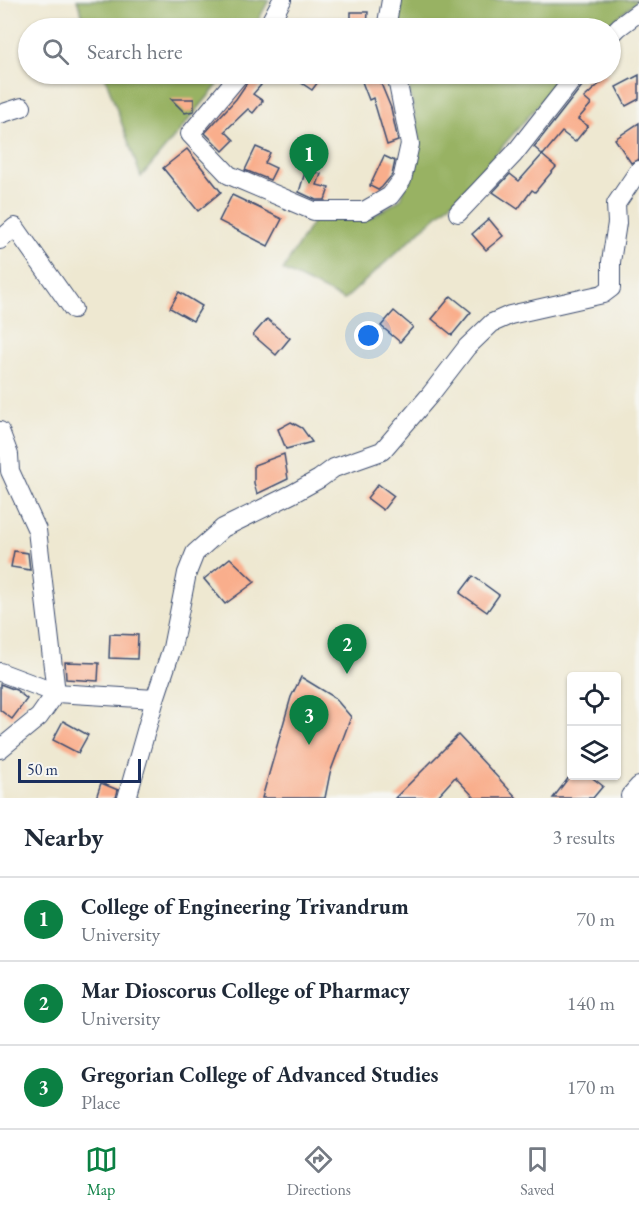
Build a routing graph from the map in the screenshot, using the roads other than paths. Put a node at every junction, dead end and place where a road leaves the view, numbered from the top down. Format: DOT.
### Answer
graph roads {
  1 [pos="282,0"];
  2 [pos="390,0"];
  3 [pos="639,12"];
  4 [pos="272,18"];
  5 [pos="388,18"];
  6 [pos="621,26"];
  7 [pos="232,84"];
  8 [pos="398,84"];
  9 [pos="569,84"];
  10 [pos="22,106"];
  11 [pos="0,114"];
  12 [pos="639,170"];
  13 [pos="458,213"];
  14 [pos="0,240"];
  15 [pos="73,309"];
  16 [pos="0,431"];
  17 [pos="0,672"];
  18 [pos="56,693"];
  19 [pos="155,699"];
  20 [pos="0,749"];
  21 [pos="127,798"];
  1 -- 4 [label="street"];
  2 -- 5 [label="street"];
  3 -- 6 [label="street"];
  7 -- 8 [label="street"];
  9 -- 13 [label="street"];
  10 -- 11 [label="street"];
  12 -- 19 [label="street"];
  14 -- 15 [label="street"];
  16 -- 18 [label="street"];
  17 -- 18 [label="street"];
  18 -- 19 [label="street"];
  18 -- 20 [label="street"];
  19 -- 21 [label="street"];
}
